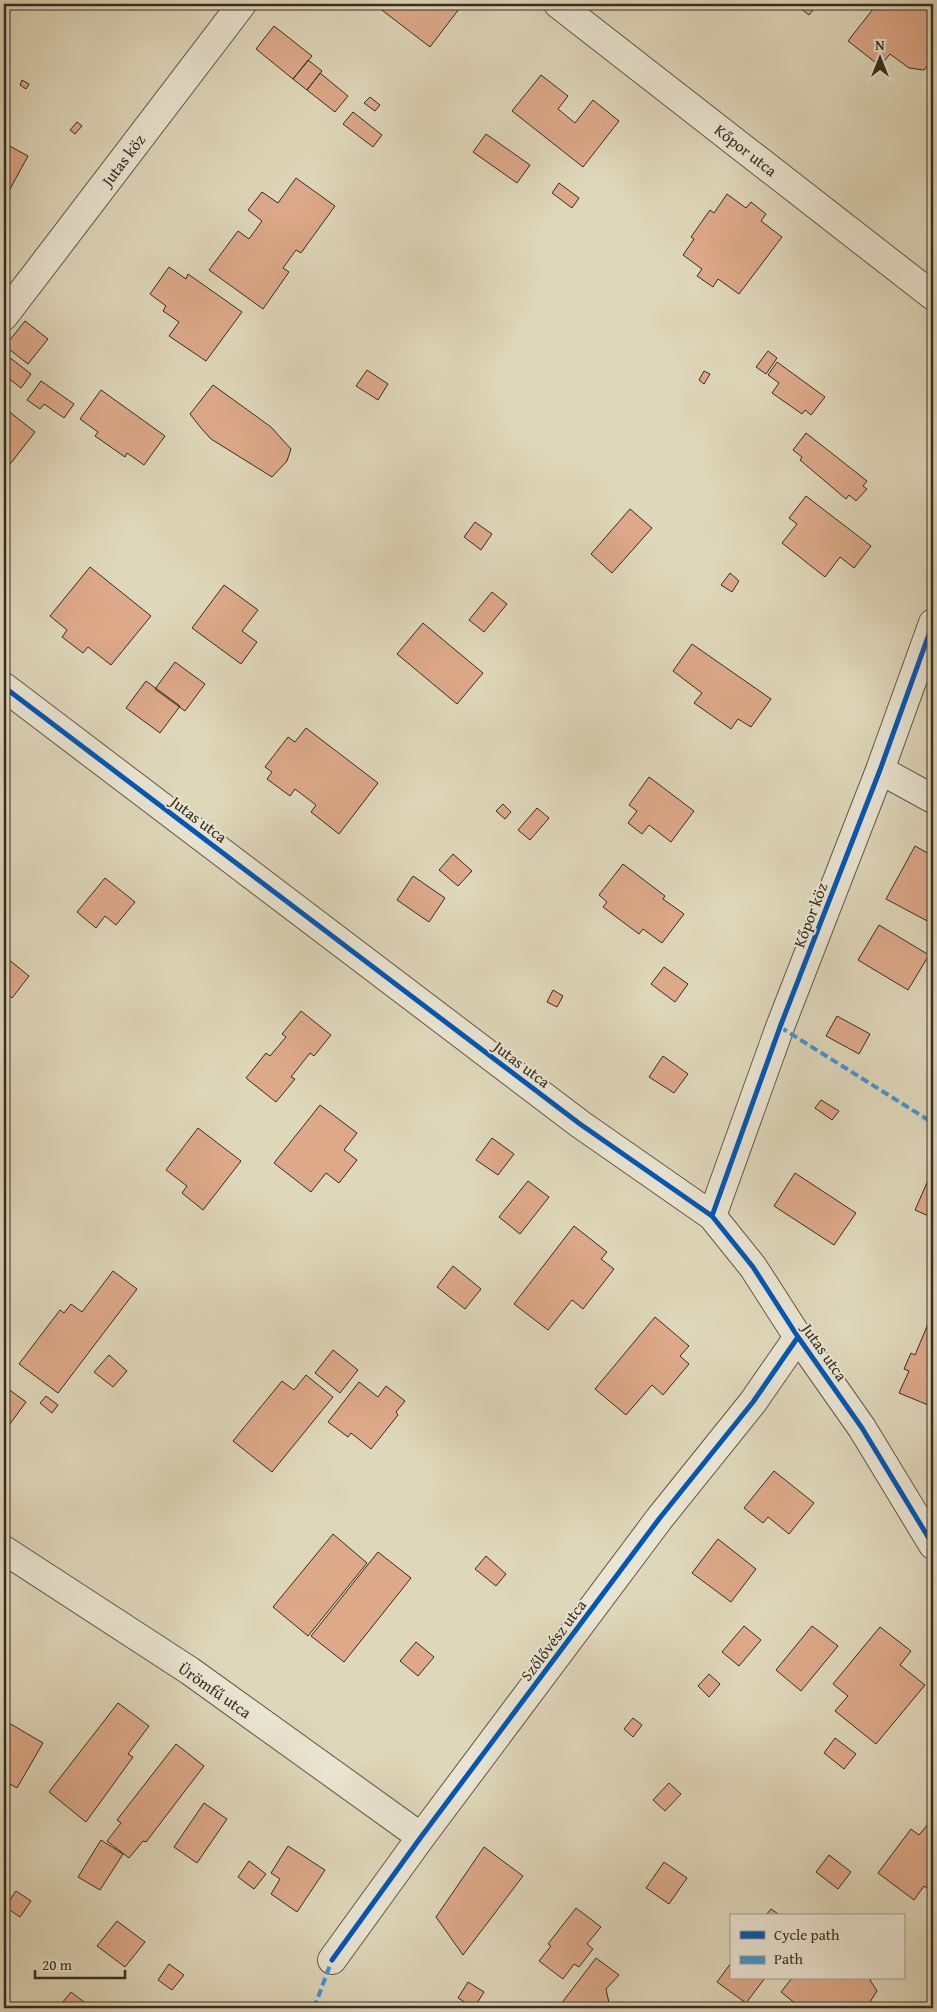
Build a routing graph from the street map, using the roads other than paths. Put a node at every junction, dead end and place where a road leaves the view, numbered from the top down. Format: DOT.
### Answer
graph roads {
  1 [pos="242,4"];
  2 [pos="558,4"];
  3 [pos="933,296"];
  4 [pos="4,316"];
  5 [pos="933,623"];
  6 [pos="4,687"];
  7 [pos="880,770"];
  8 [pos="933,799"];
  9 [pos="712,1216"];
  10 [pos="798,1337"];
  11 [pos="933,1545"];
  12 [pos="4,1550"];
  13 [pos="421,1836"];
  14 [pos="332,1960"];
  1 -- 4 [label="street, Jutas köz"];
  2 -- 3 [label="street, Kőpor utca"];
  5 -- 7 [label="street, Kőpor köz"];
  6 -- 9 [label="street, Jutas utca"];
  7 -- 8 [label="street"];
  7 -- 9 [label="street, Kőpor köz"];
  9 -- 10 [label="street, Jutas utca"];
  10 -- 11 [label="street, Jutas utca"];
  10 -- 13 [label="street, Szőlővész utca"];
  12 -- 13 [label="street, Ürömfű utca"];
  13 -- 14 [label="street, Szőlővész utca"];
}
